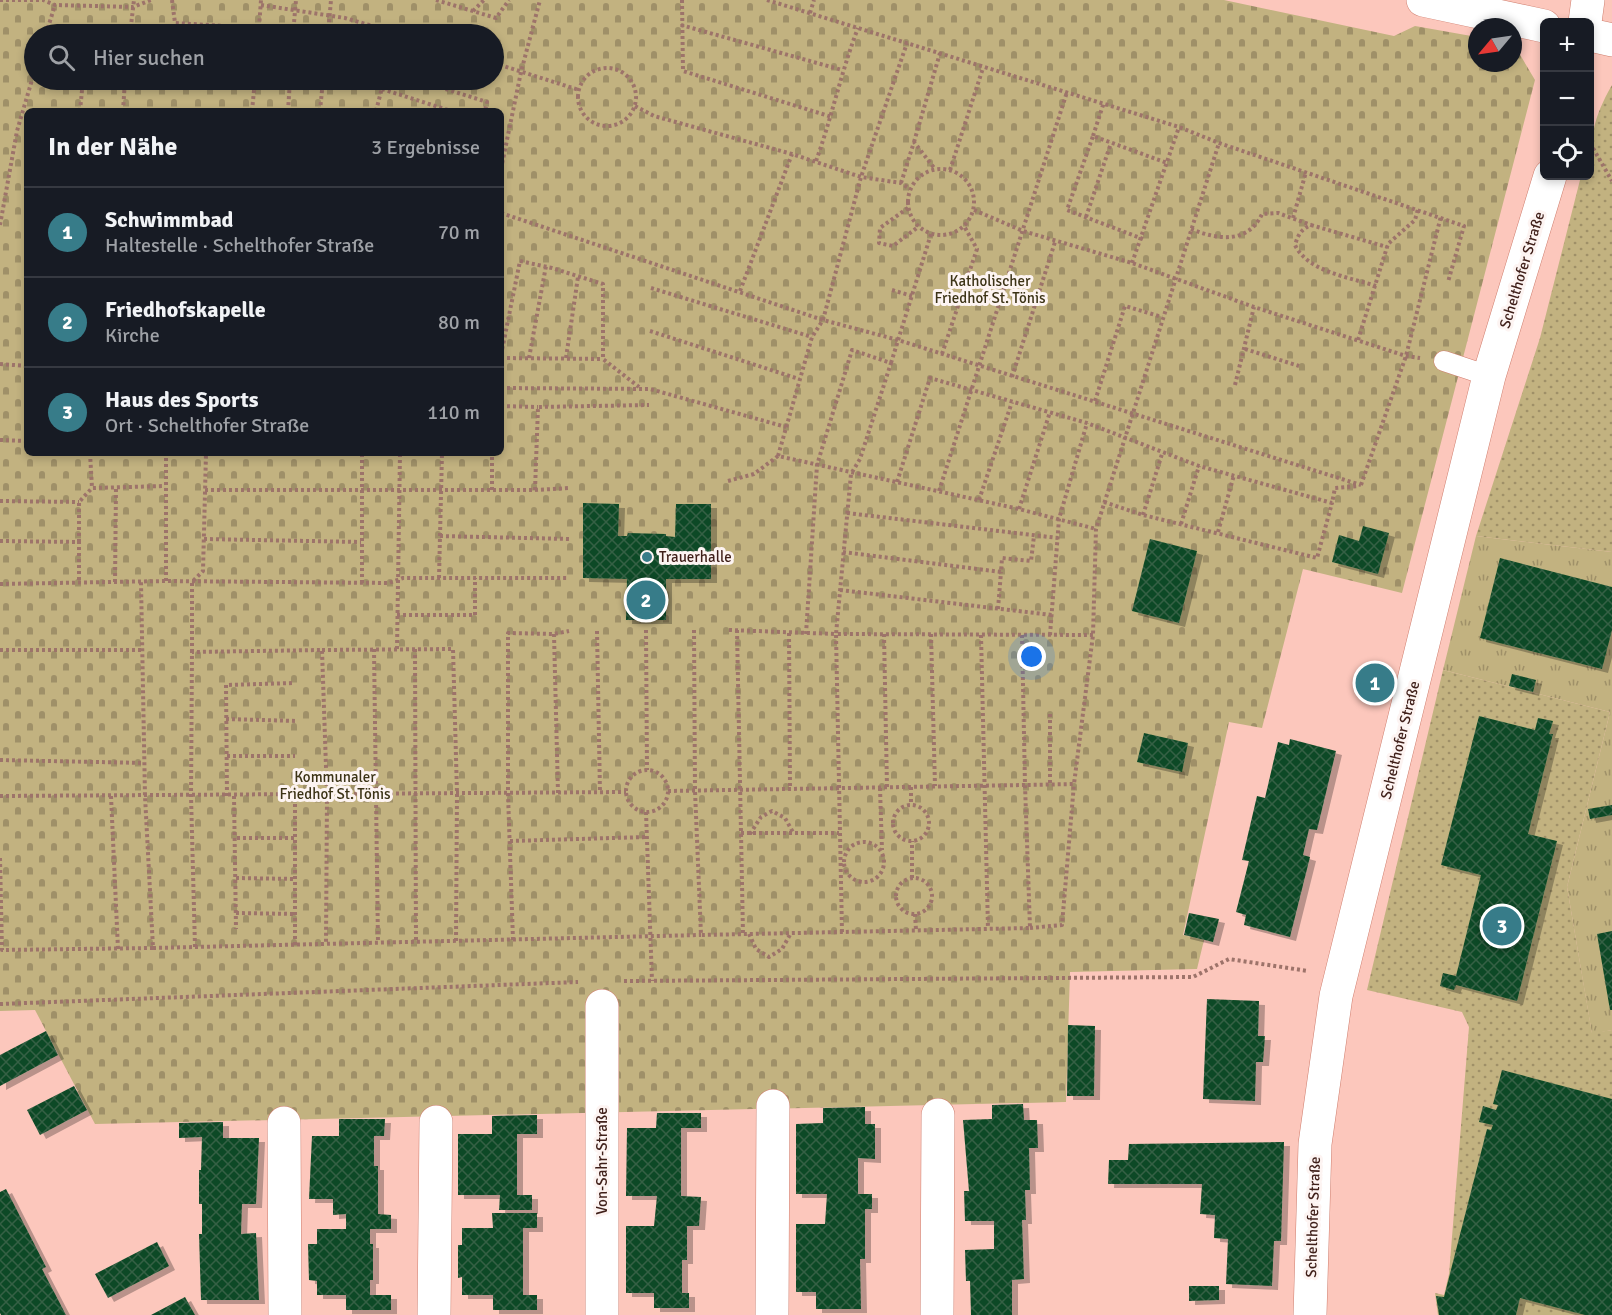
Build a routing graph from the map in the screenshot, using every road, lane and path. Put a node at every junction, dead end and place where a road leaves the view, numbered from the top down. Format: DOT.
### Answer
graph roads {
  1 [pos="0,0"];
  2 [pos="108,0"];
  3 [pos="134,0"];
  4 [pos="151,0"];
  5 [pos="172,0"];
  6 [pos="296,0"];
  7 [pos="331,0"];
  8 [pos="436,0"];
  9 [pos="484,0"];
  10 [pos="509,0"];
  11 [pos="540,0"];
  12 [pos="682,0"];
  13 [pos="767,0"];
  14 [pos="814,0"];
  15 [pos="1423,0"];
  16 [pos="1588,0"];
  17 [pos="447,1"];
  18 [pos="261,3"];
  19 [pos="55,5"];
  20 [pos="107,7"];
  21 [pos="133,7"];
  22 [pos="295,10"];
  23 [pos="473,11"];
  24 [pos="810,13"];
  25 [pos="330,14"];
  26 [pos="1586,18"];
  27 [pos="49,24"];
  28 [pos="131,24"];
  29 [pos="191,24"];
  30 [pos="259,24"];
  31 [pos="294,24"];
  32 [pos="329,24"];
  33 [pos="364,24"];
  34 [pos="681,25"];
  35 [pos="1540,25"];
  36 [pos="858,27"];
  37 [pos="1594,36"];
  38 [pos="1612,40"];
  39 [pos="907,43"];
  40 [pos="940,53"];
  41 [pos="504,66"];
  42 [pos="983,68"];
  43 [pos="842,70"];
  44 [pos="521,72"];
  45 [pos="29,90"];
  46 [pos="82,90"];
  47 [pos="124,90"];
  48 [pos="254,90"];
  49 [pos="289,90"];
  50 [pos="322,90"];
  51 [pos="381,90"];
  52 [pos="388,90"];
  53 [pos="449,90"];
  54 [pos="579,90"];
  55 [pos="1067,92"];
  56 [pos="1104,102"];
  57 [pos="635,106"];
  58 [pos="80,108"];
  59 [pos="123,108"];
  60 [pos="252,108"];
  61 [pos="288,108"];
  62 [pos="320,108"];
  63 [pos="376,108"];
  64 [pos="442,108"];
  65 [pos="486,108"];
  66 [pos="832,117"];
  67 [pos="1179,127"];
  68 [pos="1094,136"];
  69 [pos="914,142"];
  70 [pos="1112,143"];
  71 [pos="1219,143"];
  72 [pos="1594,150"];
  73 [pos="504,154"];
  74 [pos="792,154"];
  75 [pos="816,161"];
  76 [pos="1167,163"];
  77 [pos="935,169"];
  78 [pos="950,170"];
  79 [pos="1306,172"];
  80 [pos="861,177"];
  81 [pos="1549,180"];
  82 [pos="1612,181"];
  83 [pos="901,183"];
  84 [pos="910,189"];
  85 [pos="908,208"];
  86 [pos="1418,209"];
  87 [pos="974,210"];
  88 [pos="504,214"];
  89 [pos="1442,216"];
  90 [pos="1086,217"];
  91 [pos="1293,219"];
  92 [pos="0,225"];
  93 [pos="1311,225"];
  94 [pos="964,226"];
  95 [pos="918,227"];
  96 [pos="1191,229"];
  97 [pos="1023,231"];
  98 [pos="930,234"];
  99 [pos="1143,239"];
  100 [pos="1055,242"];
  101 [pos="1387,247"];
  102 [pos="1132,263"];
  103 [pos="546,266"];
  104 [pos="578,277"];
  105 [pos="1175,278"];
  106 [pos="1448,282"];
  107 [pos="1376,286"];
  108 [pos="651,288"];
  109 [pos="892,290"];
  110 [pos="740,291"];
  111 [pos="912,296"];
  112 [pos="1254,308"];
  113 [pos="1162,317"];
  114 [pos="823,320"];
  115 [pos="650,331"];
  116 [pos="812,337"];
  117 [pos="898,340"];
  118 [pos="1358,340"];
  119 [pos="504,342"];
  120 [pos="1245,349"];
  121 [pos="942,354"];
  122 [pos="1406,356"];
  123 [pos="504,357"];
  124 [pos="529,358"];
  125 [pos="566,358"];
  126 [pos="603,359"];
  127 [pos="1444,361"];
  128 [pos="891,363"];
  129 [pos="0,364"];
  130 [pos="24,366"];
  131 [pos="1299,366"];
  132 [pos="979,367"];
  133 [pos="1490,376"];
  134 [pos="1012,377"];
  135 [pos="799,379"];
  136 [pos="1235,385"];
  137 [pos="639,387"];
  138 [pos="504,388"];
  139 [pos="972,389"];
  140 [pos="1095,401"];
  141 [pos="1012,402"];
  142 [pos="649,405"];
  143 [pos="504,406"];
  144 [pos="538,407"];
  145 [pos="1050,412"];
  146 [pos="1132,414"];
  147 [pos="1087,423"];
  148 [pos="786,427"];
  149 [pos="1124,439"];
  150 [pos="0,440"];
  151 [pos="24,441"];
  152 [pos="1162,454"];
  153 [pos="90,456"];
  154 [pos="166,456"];
  155 [pos="206,456"];
  156 [pos="362,456"];
  157 [pos="400,456"];
  158 [pos="442,456"];
  159 [pos="492,456"];
  160 [pos="778,456"];
  161 [pos="817,465"];
  162 [pos="1198,466"];
  163 [pos="851,474"];
  164 [pos="1234,475"];
  165 [pos="729,481"];
  166 [pos="897,482"];
  167 [pos="1361,485"];
  168 [pos="165,486"];
  169 [pos="116,487"];
  170 [pos="92,488"];
  171 [pos="570,488"];
  172 [pos="205,490"];
  173 [pos="363,490"];
  174 [pos="400,490"];
  175 [pos="441,490"];
  176 [pos="492,490"];
  177 [pos="535,490"];
  178 [pos="939,491"];
  179 [pos="979,500"];
  180 [pos="0,501"];
  181 [pos="80,502"];
  182 [pos="1104,502"];
  183 [pos="1332,503"];
  184 [pos="1020,509"];
  185 [pos="847,513"];
  186 [pos="1143,515"];
  187 [pos="1059,519"];
  188 [pos="1181,524"];
  189 [pos="1096,529"];
  190 [pos="1218,532"];
  191 [pos="440,536"];
  192 [pos="1034,536"];
  193 [pos="1058,538"];
  194 [pos="204,539"];
  195 [pos="569,539"];
  196 [pos="0,541"];
  197 [pos="79,542"];
  198 [pos="361,542"];
  199 [pos="843,552"];
  200 [pos="1001,572"];
  201 [pos="439,578"];
  202 [pos="475,578"];
  203 [pos="569,578"];
  204 [pos="397,580"];
  205 [pos="166,581"];
  206 [pos="115,582"];
  207 [pos="141,582"];
  208 [pos="192,582"];
  209 [pos="79,583"];
  210 [pos="362,583"];
  211 [pos="0,584"];
  212 [pos="840,590"];
  213 [pos="998,609"];
  214 [pos="397,615"];
  215 [pos="1052,615"];
  216 [pos="646,630"];
  217 [pos="694,630"];
  218 [pos="729,630"];
  219 [pos="737,630"];
  220 [pos="569,631"];
  221 [pos="597,631"];
  222 [pos="789,633"];
  223 [pos="555,634"];
  224 [pos="806,634"];
  225 [pos="836,634"];
  226 [pos="884,634"];
  227 [pos="931,634"];
  228 [pos="981,635"];
  229 [pos="1023,635"];
  230 [pos="1050,635"];
  231 [pos="1093,635"];
  232 [pos="374,649"];
  233 [pos="397,649"];
  234 [pos="415,649"];
  235 [pos="0,650"];
  236 [pos="142,650"];
  237 [pos="322,650"];
  238 [pos="192,652"];
  239 [pos="294,683"];
  240 [pos="1050,714"];
  241 [pos="226,719"];
  242 [pos="297,721"];
  243 [pos="227,756"];
  244 [pos="295,756"];
  245 [pos="0,760"];
  246 [pos="144,763"];
  247 [pos="647,770"];
  248 [pos="1050,784"];
  249 [pos="1074,784"];
  250 [pos="1025,785"];
  251 [pos="935,786"];
  252 [pos="984,786"];
  253 [pos="887,787"];
  254 [pos="911,787"];
  255 [pos="838,788"];
  256 [pos="880,788"];
  257 [pos="790,789"];
  258 [pos="740,790"];
  259 [pos="668,791"];
  260 [pos="695,791"];
  261 [pos="626,792"];
  262 [pos="457,793"];
  263 [pos="558,793"];
  264 [pos="600,793"];
  265 [pos="415,794"];
  266 [pos="508,794"];
  267 [pos="376,795"];
  268 [pos="0,796"];
  269 [pos="111,796"];
  270 [pos="145,796"];
  271 [pos="191,796"];
  272 [pos="227,796"];
  273 [pos="234,796"];
  274 [pos="295,796"];
  275 [pos="327,796"];
  276 [pos="911,805"];
  277 [pos="646,812"];
  278 [pos="741,833"];
  279 [pos="839,833"];
  280 [pos="750,834"];
  281 [pos="794,834"];
  282 [pos="647,837"];
  283 [pos="237,838"];
  284 [pos="296,838"];
  285 [pos="510,841"];
  286 [pos="912,841"];
  287 [pos="882,852"];
  288 [pos="0,858"];
  289 [pos="236,878"];
  290 [pos="912,878"];
  291 [pos="295,879"];
  292 [pos="236,913"];
  293 [pos="295,914"];
  294 [pos="915,914"];
  295 [pos="0,917"];
  296 [pos="1030,928"];
  297 [pos="236,929"];
  298 [pos="988,929"];
  299 [pos="916,930"];
  300 [pos="842,932"];
  301 [pos="791,933"];
  302 [pos="743,934"];
  303 [pos="749,934"];
  304 [pos="701,935"];
  305 [pos="652,936"];
  306 [pos="513,940"];
  307 [pos="416,942"];
  308 [pos="456,942"];
  309 [pos="378,943"];
  310 [pos="326,944"];
  311 [pos="295,945"];
  312 [pos="195,947"];
  313 [pos="153,948"];
  314 [pos="118,949"];
  315 [pos="1,950"];
  316 [pos="1341,976"];
  317 [pos="622,981"];
  318 [pos="652,981"];
  319 [pos="596,994"];
  320 [pos="0,1004"];
  321 [pos="773,1106"];
  322 [pos="938,1114"];
  323 [pos="436,1122"];
  324 [pos="284,1123"];
  325 [pos="285,1315"];
  326 [pos="434,1315"];
  327 [pos="602,1315"];
  328 [pos="772,1315"];
  329 [pos="937,1315"];
  330 [pos="1310,1315"];
  1 -- 19 [label="path"];
  2 -- 20 [label="path"];
  3 -- 21 [label="path"];
  4 -- 21 [label="path"];
  5 -- 29 [label="path"];
  6 -- 22 [label="path"];
  7 -- 25 [label="path"];
  8 -- 17 [label="path"];
  9 -- 23 [label="path"];
  10 -- 23 [label="path"];
  11 -- 44 [label="path"];
  12 -- 34 [label="path"];
  13 -- 24 [label="path"];
  14 -- 24 [label="path"];
  15 -- 35 [label="street"];
  16 -- 26 [label="street"];
  17 -- 23 [label="path"];
  18 -- 22 [label="path"];
  18 -- 30 [label="path"];
  19 -- 20 [label="path"];
  19 -- 27 [label="path"];
  20 -- 21 [label="path"];
  21 -- 28 [label="path"];
  22 -- 25 [label="path"];
  22 -- 31 [label="path"];
  24 -- 36 [label="path"];
  25 -- 32 [label="path"];
  25 -- 33 [label="path"];
  34 -- 43 [label="path"];
  34 -- 66 [label="path"];
  36 -- 39 [label="path"];
  36 -- 43 [label="path"];
  37 -- 38 [label="street"];
  39 -- 40 [label="path"];
  39 -- 80 [label="path"];
  40 -- 42 [label="path"];
  40 -- 69 [label="path"];
  41 -- 44 [label="path"];
  42 -- 55 [label="path"];
  42 -- 78 [label="path"];
  43 -- 66 [label="path"];
  44 -- 54 [label="path"];
  44 -- 73 [label="path"];
  45 -- 92 [label="path"];
  46 -- 58 [label="path"];
  47 -- 59 [label="path"];
  48 -- 60 [label="path"];
  49 -- 61 [label="path"];
  50 -- 62 [label="path"];
  51 -- 63 [label="path"];
  52 -- 64 [label="path"];
  53 -- 65 [label="path"];
  54 -- 57 [label="path"];
  54 -- 57 [label="path"];
  55 -- 56 [label="path"];
  55 -- 97 [label="path"];
  56 -- 67 [label="path"];
  56 -- 68 [label="path"];
  57 -- 74 [label="path"];
  66 -- 75 [label="path"];
  67 -- 71 [label="path"];
  67 -- 76 [label="path"];
  68 -- 70 [label="path"];
  68 -- 90 [label="path"];
  69 -- 77 [label="path"];
  69 -- 83 [label="path"];
  70 -- 76 [label="path"];
  70 -- 90 [label="path"];
  71 -- 79 [label="path"];
  71 -- 96 [label="path"];
  72 -- 82 [label="path"];
  74 -- 75 [label="path"];
  74 -- 110 [label="path"];
  75 -- 80 [label="path"];
  76 -- 99 [label="path"];
  77 -- 78 [label="path"];
  77 -- 84 [label="path"];
  78 -- 87 [label="path"];
  79 -- 86 [label="path"];
  79 -- 91 [label="path"];
  80 -- 83 [label="path"];
  80 -- 114 [label="path"];
  81 -- 133 [label="street, Schelthofer Straße"];
  83 -- 84 [label="path"];
  84 -- 85 [label="path"];
  85 -- 95 [label="path"];
  85 -- 95 [label="path"];
  86 -- 89 [label="path"];
  86 -- 101 [label="path"];
  87 -- 94 [label="path"];
  87 -- 97 [label="path"];
  88 -- 110 [label="path"];
  89 -- 106 [label="path"];
  89 -- 122 [label="path"];
  90 -- 99 [label="path"];
  91 -- 93 [label="path"];
  91 -- 96 [label="path"];
  93 -- 101 [label="path"];
  93 -- 107 [label="path"];
  94 -- 98 [label="path"];
  94 -- 121 [label="path"];
  95 -- 98 [label="path"];
  96 -- 105 [label="path"];
  97 -- 100 [label="path"];
  97 -- 132 [label="path"];
  98 -- 111 [label="path"];
  99 -- 102 [label="path"];
  100 -- 102 [label="path"];
  100 -- 134 [label="path"];
  101 -- 107 [label="path"];
  102 -- 105 [label="path"];
  103 -- 104 [label="path"];
  103 -- 119 [label="path"];
  103 -- 124 [label="path"];
  104 -- 125 [label="path"];
  104 -- 126 [label="path"];
  105 -- 112 [label="path"];
  105 -- 113 [label="path"];
  107 -- 118 [label="path"];
  108 -- 116 [label="path"];
  109 -- 111 [label="path"];
  110 -- 114 [label="path"];
  111 -- 117 [label="path"];
  112 -- 118 [label="path"];
  112 -- 120 [label="path"];
  113 -- 140 [label="path"];
  113 -- 146 [label="path"];
  114 -- 116 [label="path"];
  114 -- 117 [label="path"];
  115 -- 135 [label="path"];
  116 -- 135 [label="path"];
  117 -- 121 [label="path"];
  117 -- 128 [label="path"];
  118 -- 122 [label="path"];
  120 -- 131 [label="path"];
  120 -- 136 [label="path"];
  121 -- 132 [label="path"];
  122 -- 127 [label="path"];
  122 -- 167 [label="path"];
  123 -- 124 [label="path"];
  124 -- 125 [label="path"];
  125 -- 126 [label="path"];
  126 -- 137 [label="path"];
  127 -- 133 [label="lane"];
  128 -- 161 [label="path"];
  128 -- 163 [label="path"];
  129 -- 130 [label="path"];
  132 -- 134 [label="path"];
  132 -- 139 [label="path"];
  133 -- 316 [label="street, Schelthofer Straße"];
  134 -- 140 [label="path"];
  135 -- 148 [label="path"];
  137 -- 138 [label="path"];
  137 -- 148 [label="path"];
  139 -- 141 [label="path"];
  139 -- 166 [label="path"];
  139 -- 178 [label="path"];
  140 -- 146 [label="path"];
  141 -- 145 [label="path"];
  141 -- 179 [label="path"];
  142 -- 144 [label="path"];
  143 -- 144 [label="path"];
  144 -- 177 [label="path"];
  145 -- 147 [label="path"];
  145 -- 184 [label="path"];
  146 -- 149 [label="path"];
  146 -- 167 [label="path"];
  147 -- 149 [label="path"];
  147 -- 187 [label="path"];
  148 -- 160 [label="path"];
  149 -- 152 [label="path"];
  149 -- 182 [label="path"];
  150 -- 151 [label="path"];
  152 -- 162 [label="path"];
  152 -- 186 [label="path"];
  153 -- 170 [label="path"];
  154 -- 168 [label="path"];
  155 -- 172 [label="path"];
  156 -- 173 [label="path"];
  157 -- 174 [label="path"];
  158 -- 175 [label="path"];
  159 -- 176 [label="path"];
  160 -- 161 [label="path"];
  160 -- 165 [label="path"];
  161 -- 163 [label="path"];
  161 -- 224 [label="path"];
  162 -- 164 [label="path"];
  162 -- 188 [label="path"];
  163 -- 166 [label="path"];
  163 -- 185 [label="path"];
  164 -- 183 [label="path"];
  164 -- 190 [label="path"];
  166 -- 178 [label="path"];
  167 -- 183 [label="path"];
  168 -- 169 [label="path"];
  168 -- 205 [label="path"];
  169 -- 170 [label="path"];
  169 -- 206 [label="path"];
  170 -- 181 [label="path"];
  171 -- 177 [label="path"];
  172 -- 173 [label="path"];
  172 -- 194 [label="path"];
  173 -- 174 [label="path"];
  173 -- 198 [label="path"];
  174 -- 175 [label="path"];
  174 -- 204 [label="path"];
  175 -- 176 [label="path"];
  175 -- 191 [label="path"];
  176 -- 177 [label="path"];
  178 -- 179 [label="path"];
  179 -- 184 [label="path"];
  180 -- 181 [label="path"];
  181 -- 197 [label="path"];
  182 -- 186 [label="path"];
  182 -- 189 [label="path"];
  183 -- 190 [label="path"];
  184 -- 187 [label="path"];
  185 -- 192 [label="path"];
  185 -- 199 [label="path"];
  186 -- 188 [label="path"];
  187 -- 189 [label="path"];
  187 -- 193 [label="path"];
  188 -- 190 [label="path"];
  189 -- 231 [label="path"];
  191 -- 195 [label="path"];
  191 -- 201 [label="path"];
  192 -- 193 [label="path"];
  192 -- 200 [label="path"];
  193 -- 215 [label="path"];
  194 -- 198 [label="path"];
  194 -- 208 [label="path"];
  196 -- 197 [label="path"];
  197 -- 209 [label="path"];
  198 -- 210 [label="path"];
  199 -- 200 [label="path"];
  199 -- 212 [label="path"];
  200 -- 213 [label="path"];
  201 -- 202 [label="path"];
  201 -- 204 [label="path"];
  202 -- 203 [label="path"];
  202 -- 214 [label="path"];
  204 -- 210 [label="path"];
  204 -- 214 [label="path"];
  205 -- 207 [label="path"];
  205 -- 208 [label="path"];
  206 -- 207 [label="path"];
  206 -- 209 [label="path"];
  207 -- 236 [label="path"];
  208 -- 210 [label="path"];
  208 -- 238 [label="path"];
  209 -- 211 [label="path"];
  212 -- 213 [label="path"];
  212 -- 225 [label="path"];
  213 -- 215 [label="path"];
  214 -- 233 [label="path"];
  215 -- 230 [label="path"];
  216 -- 247 [label="path"];
  217 -- 260 [label="path"];
  218 -- 219 [label="path"];
  219 -- 222 [label="path"];
  219 -- 258 [label="path"];
  220 -- 223 [label="path"];
  221 -- 264 [label="path"];
  222 -- 224 [label="path"];
  222 -- 257 [label="path"];
  223 -- 263 [label="path"];
  223 -- 266 [label="path"];
  224 -- 225 [label="path"];
  225 -- 226 [label="path"];
  225 -- 255 [label="path"];
  226 -- 227 [label="path"];
  226 -- 253 [label="path"];
  227 -- 228 [label="path"];
  227 -- 251 [label="path"];
  228 -- 229 [label="path"];
  228 -- 252 [label="path"];
  229 -- 230 [label="path"];
  229 -- 250 [label="path"];
  230 -- 231 [label="path"];
  231 -- 249 [label="path"];
  232 -- 233 [label="path"];
  232 -- 237 [label="path"];
  232 -- 267 [label="path"];
  233 -- 234 [label="path"];
  234 -- 262 [label="path"];
  234 -- 265 [label="path"];
  235 -- 236 [label="path"];
  236 -- 246 [label="path"];
  237 -- 238 [label="path"];
  237 -- 275 [label="path"];
  238 -- 271 [label="path"];
  239 -- 241 [label="path"];
  240 -- 248 [label="path"];
  241 -- 242 [label="path"];
  241 -- 243 [label="path"];
  243 -- 244 [label="path"];
  243 -- 272 [label="path"];
  245 -- 246 [label="path"];
  246 -- 270 [label="path"];
  247 -- 259 [label="path"];
  247 -- 261 [label="path"];
  248 -- 249 [label="path"];
  248 -- 250 [label="path"];
  249 -- 296 [label="path"];
  250 -- 252 [label="path"];
  250 -- 296 [label="path"];
  251 -- 252 [label="path"];
  251 -- 254 [label="path"];
  252 -- 298 [label="path"];
  253 -- 254 [label="path"];
  253 -- 256 [label="path"];
  254 -- 276 [label="path"];
  255 -- 256 [label="path"];
  255 -- 257 [label="path"];
  255 -- 279 [label="path"];
  256 -- 287 [label="path"];
  257 -- 258 [label="path"];
  258 -- 260 [label="path"];
  258 -- 278 [label="path"];
  259 -- 260 [label="path"];
  259 -- 277 [label="path"];
  260 -- 304 [label="path"];
  261 -- 264 [label="path"];
  261 -- 277 [label="path"];
  262 -- 265 [label="path"];
  262 -- 266 [label="path"];
  262 -- 308 [label="path"];
  263 -- 264 [label="path"];
  263 -- 266 [label="path"];
  265 -- 267 [label="path"];
  265 -- 307 [label="path"];
  266 -- 285 [label="path"];
  267 -- 275 [label="path"];
  267 -- 309 [label="path"];
  268 -- 269 [label="path"];
  269 -- 270 [label="path"];
  269 -- 314 [label="path"];
  270 -- 271 [label="path"];
  270 -- 313 [label="path"];
  271 -- 272 [label="path"];
  271 -- 312 [label="path"];
  272 -- 273 [label="path"];
  273 -- 274 [label="path"];
  273 -- 283 [label="path"];
  274 -- 275 [label="path"];
  274 -- 284 [label="path"];
  275 -- 310 [label="path"];
  276 -- 286 [label="path"];
  276 -- 286 [label="path"];
  277 -- 282 [label="path"];
  278 -- 280 [label="path"];
  278 -- 302 [label="path"];
  279 -- 281 [label="path"];
  279 -- 300 [label="path"];
  280 -- 281 [label="path"];
  280 -- 281 [label="path"];
  282 -- 285 [label="path"];
  282 -- 305 [label="path"];
  283 -- 284 [label="path"];
  283 -- 289 [label="path"];
  284 -- 291 [label="path"];
  285 -- 306 [label="path"];
  286 -- 290 [label="path"];
  287 -- 287 [label="path"];
  288 -- 295 [label="path"];
  289 -- 291 [label="path"];
  289 -- 292 [label="path"];
  290 -- 294 [label="path"];
  290 -- 294 [label="path"];
  291 -- 293 [label="path"];
  292 -- 293 [label="path"];
  292 -- 297 [label="path"];
  293 -- 311 [label="path"];
  294 -- 299 [label="path"];
  295 -- 315 [label="path"];
  296 -- 298 [label="path"];
  298 -- 299 [label="path"];
  299 -- 300 [label="path"];
  300 -- 301 [label="path"];
  301 -- 303 [label="path"];
  301 -- 303 [label="path"];
  302 -- 303 [label="path"];
  302 -- 304 [label="path"];
  304 -- 305 [label="path"];
  305 -- 306 [label="path"];
  305 -- 318 [label="path"];
  306 -- 308 [label="path"];
  307 -- 308 [label="path"];
  307 -- 309 [label="path"];
  309 -- 310 [label="path"];
  310 -- 311 [label="path"];
  311 -- 312 [label="path"];
  312 -- 313 [label="path"];
  313 -- 314 [label="path"];
  314 -- 315 [label="path"];
  316 -- 318 [label="path"];
  316 -- 330 [label="street, Schelthofer Straße"];
  317 -- 318 [label="path"];
  319 -- 320 [label="path"];
  319 -- 327 [label="street, Von-Sahr-Straße"];
  321 -- 328 [label="street"];
  322 -- 329 [label="street"];
  323 -- 326 [label="street"];
  324 -- 325 [label="street"];
}
